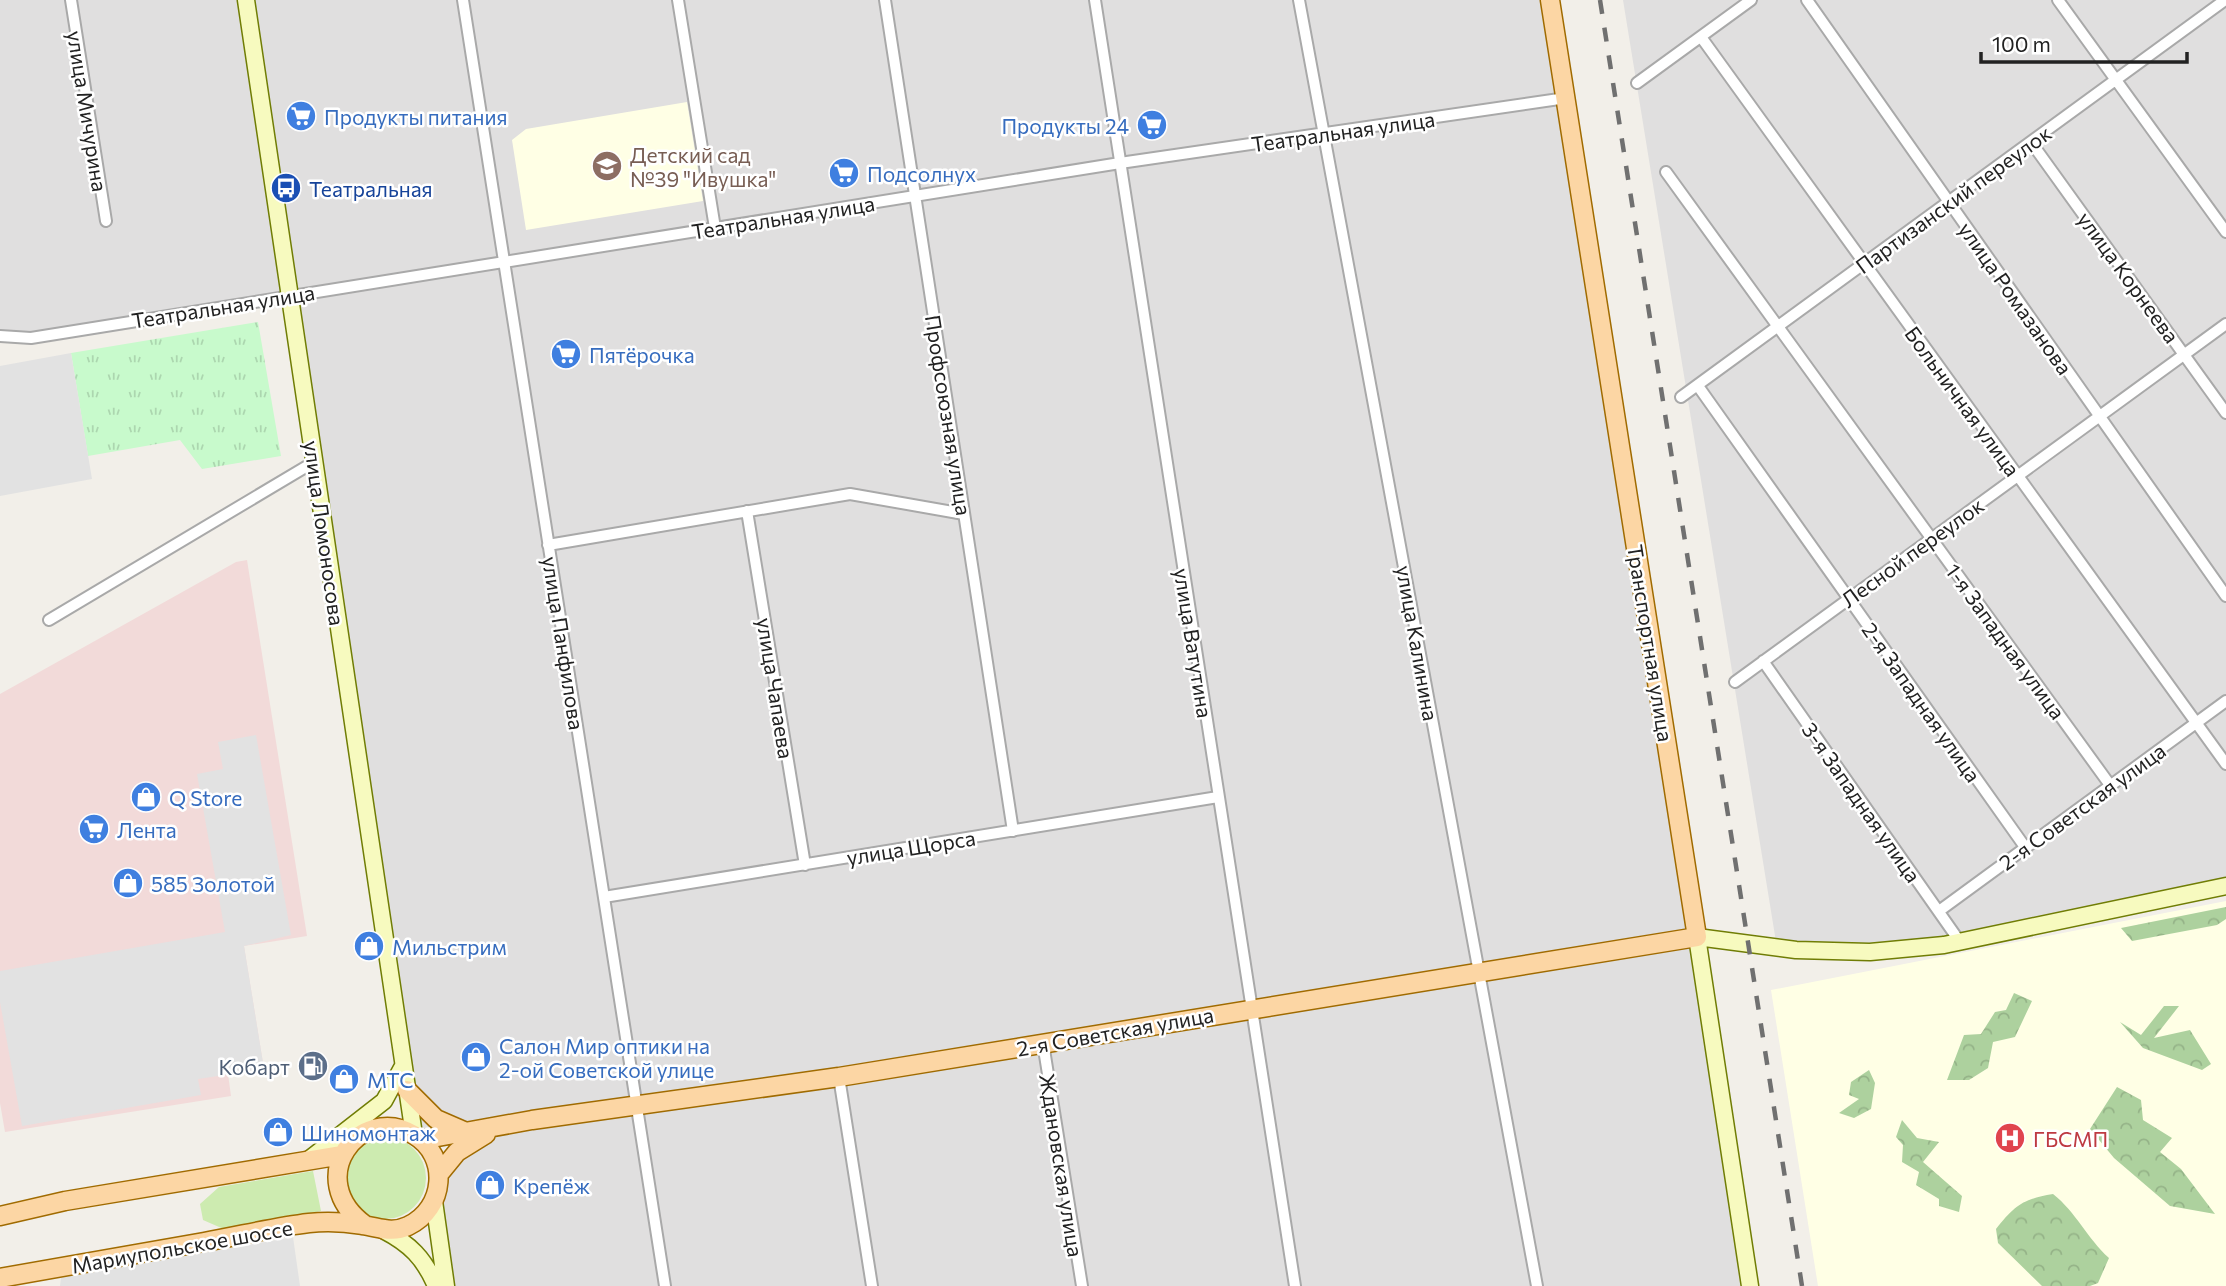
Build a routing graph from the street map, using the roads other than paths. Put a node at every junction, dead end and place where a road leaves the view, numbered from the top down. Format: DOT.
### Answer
graph roads {
  1 [pos="71,0"];
  2 [pos="246,0"];
  3 [pos="463,0"];
  4 [pos="678,0"];
  5 [pos="885,0"];
  6 [pos="1095,0"];
  7 [pos="1299,0"];
  8 [pos="1550,0"];
  9 [pos="1751,0"];
  10 [pos="1807,0"];
  11 [pos="2058,0"];
  12 [pos="2225,0"];
  13 [pos="1701,37"];
  14 [pos="2117,79"];
  15 [pos="1637,83"];
  16 [pos="1566,98"];
  17 [pos="1325,135"];
  18 [pos="2031,142"];
  19 [pos="1120,163"];
  20 [pos="1666,172"];
  21 [pos="915,196"];
  22 [pos="1949,202"];
  23 [pos="106,221"];
  24 [pos="715,228"];
  25 [pos="2226,232"];
  26 [pos="504,261"];
  27 [pos="1864,264"];
  28 [pos="290,295"];
  29 [pos="2226,324"];
  30 [pos="1779,326"];
  31 [pos="0,336"];
  32 [pos="2184,355"];
  33 [pos="1698,386"];
  34 [pos="1681,397"];
  35 [pos="2226,413"];
  36 [pos="2100,416"];
  37 [pos="314,462"];
  38 [pos="2017,476"];
  39 [pos="747,511"];
  40 [pos="964,514"];
  41 [pos="1932,538"];
  42 [pos="548,545"];
  43 [pos="2226,596"];
  44 [pos="1849,599"];
  45 [pos="50,620"];
  46 [pos="1763,661"];
  47 [pos="1735,682"];
  48 [pos="2226,701"];
  49 [pos="2195,724"];
  50 [pos="2226,764"];
  51 [pos="2110,785"];
  52 [pos="1219,797"];
  53 [pos="1013,831"];
  54 [pos="2025,847"];
  55 [pos="805,865"];
  56 [pos="2226,886"];
  57 [pos="604,897"];
  58 [pos="1938,911"];
  59 [pos="1697,937"];
  60 [pos="1960,942"];
  61 [pos="1479,972"];
  62 [pos="1251,1008"];
  63 [pos="1043,1043"];
  64 [pos="403,1066"];
  65 [pos="839,1077"];
  66 [pos="407,1090"];
  67 [pos="637,1107"];
  68 [pos="532,1120"];
  69 [pos="466,1132"];
  70 [pos="417,1137"];
  71 [pos="342,1155"];
  72 [pos="306,1161"];
  73 [pos="439,1174"];
  74 [pos="434,1201"];
  75 [pos="0,1216"];
  76 [pos="365,1225"];
  77 [pos="383,1230"];
  78 [pos="0,1278"];
  79 [pos="436,1286"];
  80 [pos="446,1286"];
  81 [pos="665,1286"];
  82 [pos="872,1286"];
  83 [pos="1082,1286"];
  84 [pos="1295,1286"];
  85 [pos="1537,1286"];
  86 [pos="1750,1286"];
  1 -- 23 [label="street, улица Мичурина"];
  2 -- 28 [label="street, улица Ломоносова"];
  3 -- 26 [label="street, улица Панфилова"];
  4 -- 24 [label="street"];
  5 -- 21 [label="street, Профсоюзная улица"];
  6 -- 19 [label="street, улица Ватутина"];
  7 -- 17 [label="street, улица Калинина"];
  8 -- 16 [label="main road, Транспортная улица"];
  9 -- 13 [label="street"];
  10 -- 22 [label="street, улица Ромазанова"];
  11 -- 14 [label="street"];
  12 -- 14 [label="street, Партизанский переулок"];
  13 -- 15 [label="street"];
  13 -- 27 [label="street, Больничная улица"];
  14 -- 18 [label="street, Партизанский переулок"];
  14 -- 25 [label="street"];
  16 -- 17 [label="street, Театральная улица"];
  16 -- 59 [label="main road, Транспортная улица"];
  17 -- 19 [label="street, Театральная улица"];
  17 -- 61 [label="street, улица Калинина"];
  18 -- 22 [label="street, Партизанский переулок"];
  18 -- 32 [label="street, улица Корнеева"];
  19 -- 21 [label="street, Театральная улица"];
  19 -- 52 [label="street, улица Ватутина"];
  20 -- 30 [label="street, 1-я Западная улица"];
  21 -- 24 [label="street, Театральная улица"];
  21 -- 40 [label="street, Профсоюзная улица"];
  22 -- 27 [label="street, Партизанский переулок"];
  22 -- 36 [label="street, улица Ромазанова"];
  24 -- 26 [label="street, Театральная улица"];
  26 -- 28 [label="street, Театральная улица"];
  26 -- 42 [label="street, улица Панфилова"];
  27 -- 30 [label="street, Партизанский переулок"];
  27 -- 38 [label="street, Больничная улица"];
  28 -- 31 [label="street, Театральная улица"];
  28 -- 37 [label="street, улица Ломоносова"];
  29 -- 32 [label="street, Лесной переулок"];
  30 -- 33 [label="street, Партизанский переулок"];
  30 -- 41 [label="street, 1-я Западная улица"];
  32 -- 35 [label="street, улица Корнеева"];
  32 -- 36 [label="street, Лесной переулок"];
  33 -- 34 [label="street, Партизанский переулок"];
  33 -- 44 [label="street, 2-я Западная улица"];
  36 -- 38 [label="street, Лесной переулок"];
  36 -- 43 [label="street, улица Ромазанова"];
  37 -- 45 [label="street"];
  37 -- 64 [label="street, улица Ломоносова"];
  38 -- 41 [label="street, Лесной переулок"];
  38 -- 49 [label="street, Больничная улица"];
  39 -- 40 [label="street"];
  39 -- 42 [label="street"];
  39 -- 55 [label="street, улица Чапаева"];
  40 -- 53 [label="street, Профсоюзная улица"];
  41 -- 44 [label="street, Лесной переулок"];
  41 -- 51 [label="street, 1-я Западная улица"];
  42 -- 57 [label="street, улица Панфилова"];
  44 -- 46 [label="street, Лесной переулок"];
  44 -- 54 [label="street, 2-я Западная улица"];
  46 -- 47 [label="street, Лесной переулок"];
  46 -- 58 [label="street, 3-я Западная улица"];
  48 -- 49 [label="street, 2-я Советская улица"];
  49 -- 50 [label="street, Больничная улица"];
  49 -- 51 [label="street, 2-я Советская улица"];
  51 -- 54 [label="street, 2-я Советская улица"];
  52 -- 53 [label="street, улица Щорса"];
  52 -- 62 [label="street, улица Ватутина"];
  53 -- 55 [label="street, улица Щорса"];
  54 -- 58 [label="street, 2-я Советская улица"];
  55 -- 57 [label="street, улица Щорса"];
  56 -- 60 [label="street"];
  57 -- 67 [label="street, улица Панфилова"];
  58 -- 60 [label="street, 3-я Западная улица"];
  59 -- 60 [label="street"];
  59 -- 61 [label="main road, 2-я Советская улица"];
  59 -- 86 [label="street, Транспортная улица"];
  61 -- 62 [label="main road, 2-я Советская улица"];
  61 -- 85 [label="street, улица Калинина"];
  62 -- 63 [label="main road, 2-я Советская улица"];
  62 -- 84 [label="street, улица Ватутина"];
  63 -- 65 [label="main road, 2-я Советская улица"];
  63 -- 83 [label="street, Ждановская улица"];
  64 -- 66 [label="street, улица Ломоносова"];
  64 -- 72 [label="street"];
  65 -- 67 [label="main road, 2-я Советская улица"];
  65 -- 82 [label="street"];
  66 -- 69 [label="main road"];
  66 -- 70 [label="street, улица Ломоносова"];
  67 -- 68 [label="main road, 2-я Советская улица"];
  67 -- 81 [label="street, улица Панфилова"];
  68 -- 69 [label="main road, 2-я Советская улица"];
  68 -- 73 [label="main road, 2-я Советская улица"];
  69 -- 70 [label="main road, 2-я Советская улица"];
  70 -- 71 [label="main road"];
  70 -- 73 [label="main road"];
  71 -- 72 [label="main road"];
  71 -- 76 [label="main road"];
  72 -- 75 [label="main road"];
  73 -- 74 [label="main road"];
  74 -- 77 [label="main road"];
  74 -- 80 [label="street"];
  76 -- 77 [label="main road"];
  76 -- 78 [label="main road, Мариупольское шоссе"];
  77 -- 79 [label="street"];
}
